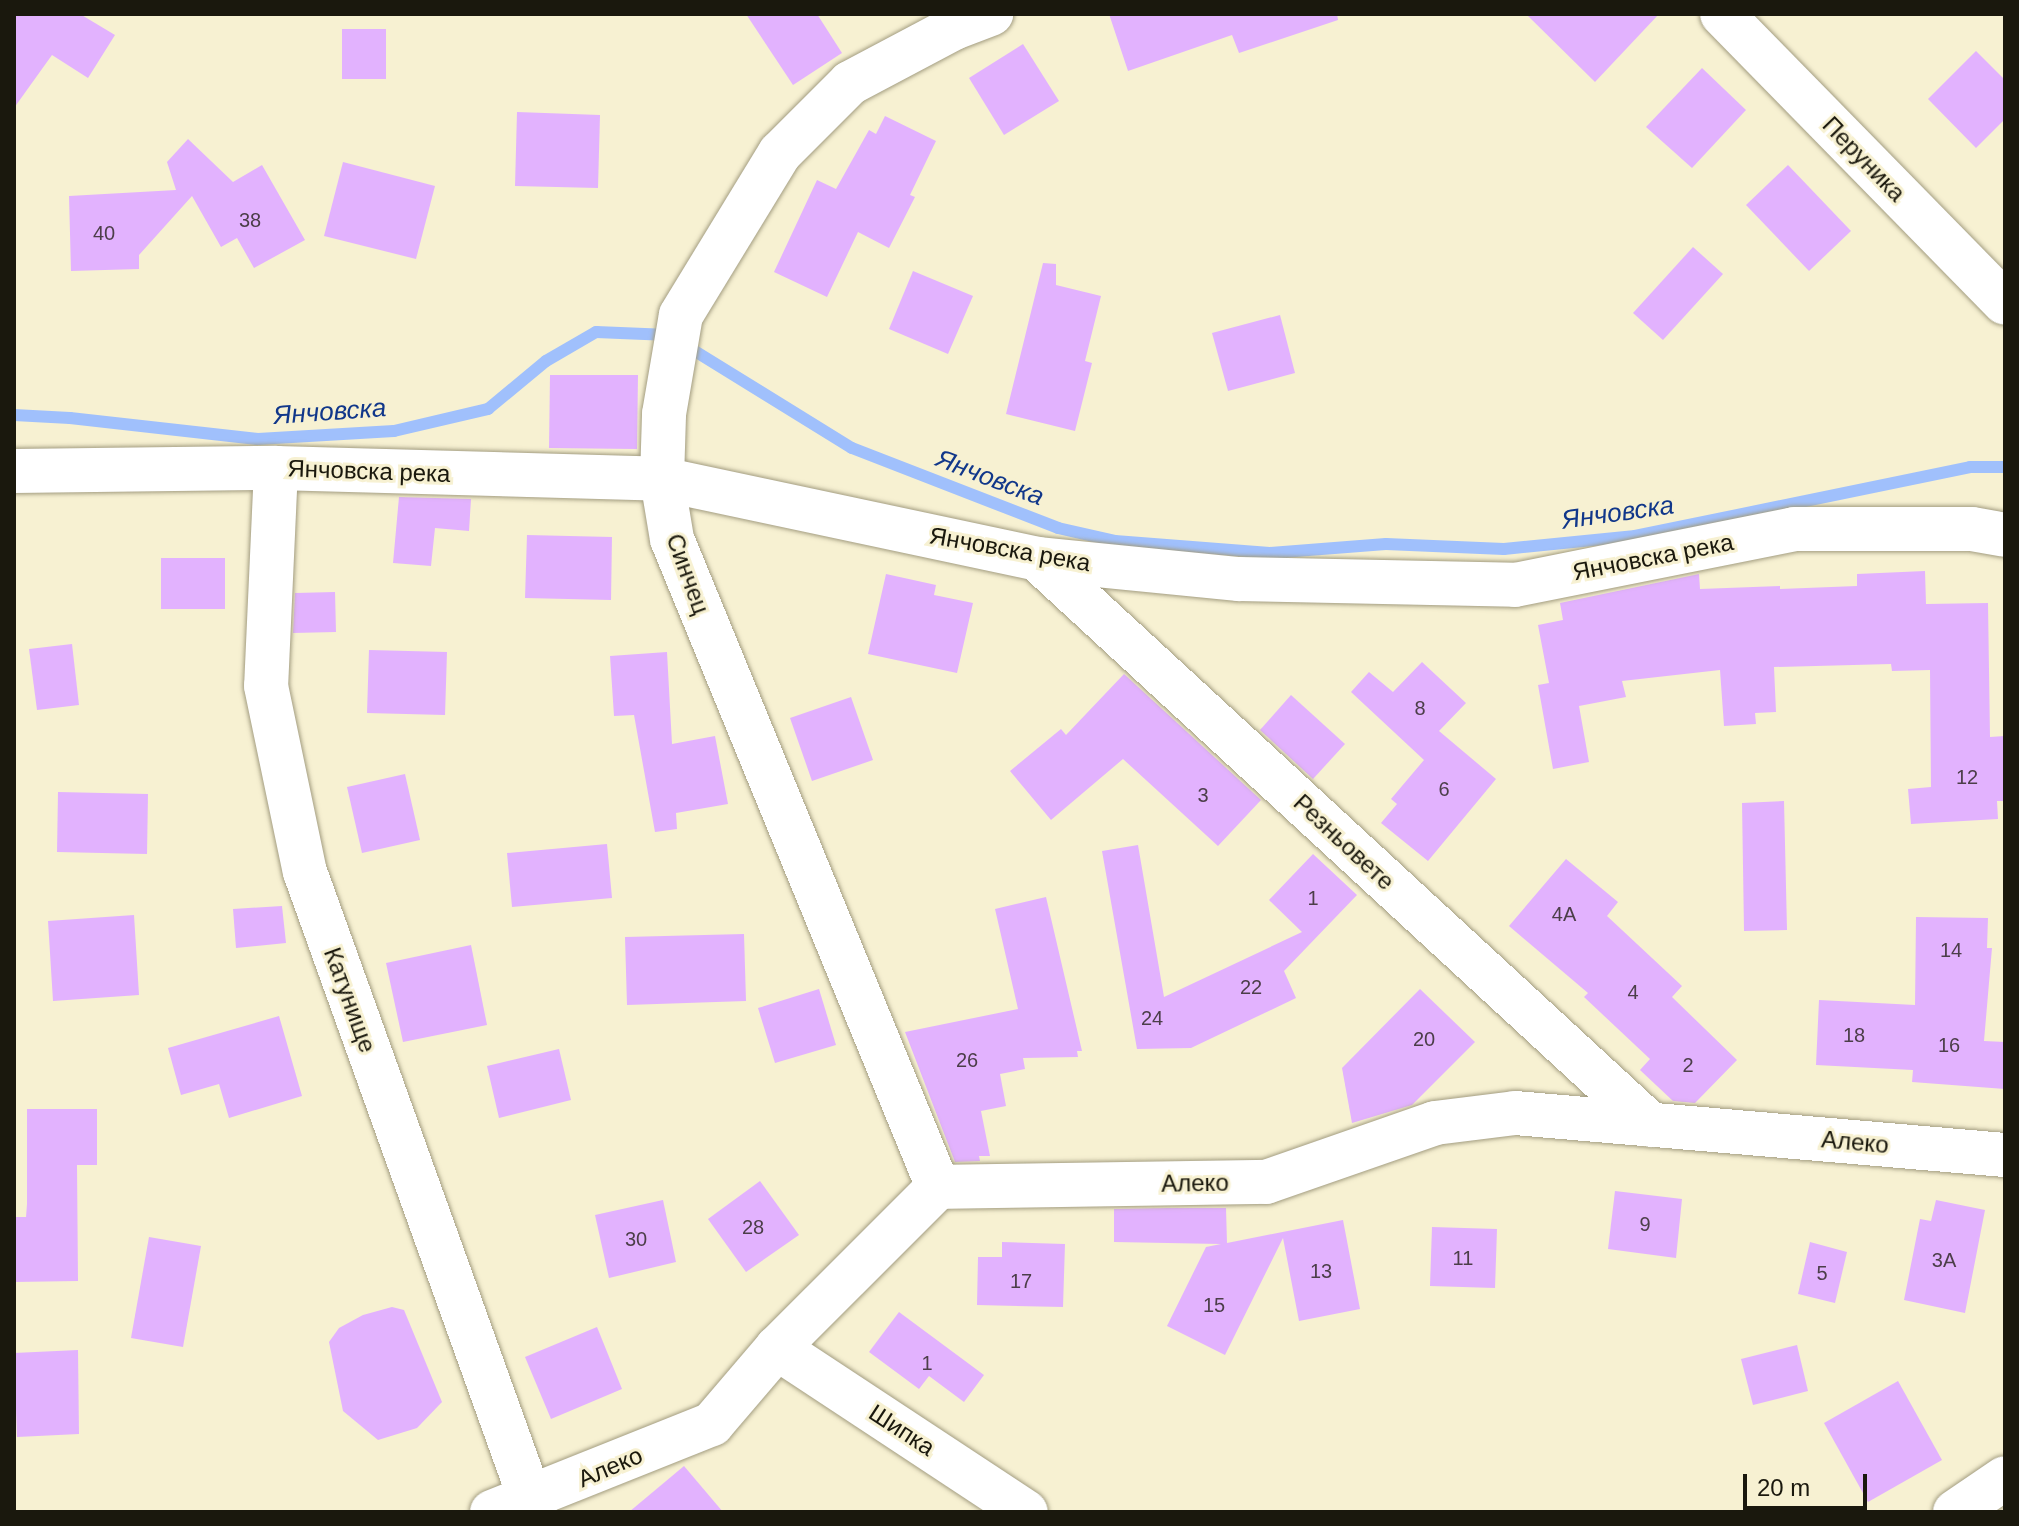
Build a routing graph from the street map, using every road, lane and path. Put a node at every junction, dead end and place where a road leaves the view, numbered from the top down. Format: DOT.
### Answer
graph roads {
  1 [pos="991,14"];
  2 [pos="1722,14"];
  3 [pos="2005,303"];
  4 [pos="276,468"];
  5 [pos="14,471"];
  6 [pos="662,479"];
  7 [pos="2005,535"];
  8 [pos="1037,559"];
  9 [pos="1651,1125"];
  10 [pos="2005,1155"];
  11 [pos="938,1187"];
  12 [pos="777,1348"];
  13 [pos="2005,1478"];
  14 [pos="518,1508"];
  15 [pos="1026,1512"];
  16 [pos="1955,1512"];
  1 -- 6 [label="street, Синчец"];
  2 -- 3 [label="street, Перуника"];
  4 -- 5 [label="street, Янчовска река"];
  4 -- 6 [label="street, Янчовска река"];
  4 -- 14 [label="street, Катунище"];
  6 -- 8 [label="street, Янчовска река"];
  6 -- 11 [label="street, Синчец"];
  7 -- 8 [label="street, Янчовска река"];
  8 -- 9 [label="street, Резньовете"];
  9 -- 10 [label="street, Алеко"];
  9 -- 11 [label="street, Алеко"];
  11 -- 12 [label="street, Алеко"];
  12 -- 14 [label="street, Алеко"];
  12 -- 15 [label="street, Шипка"];
  13 -- 16 [label="street"];
}
